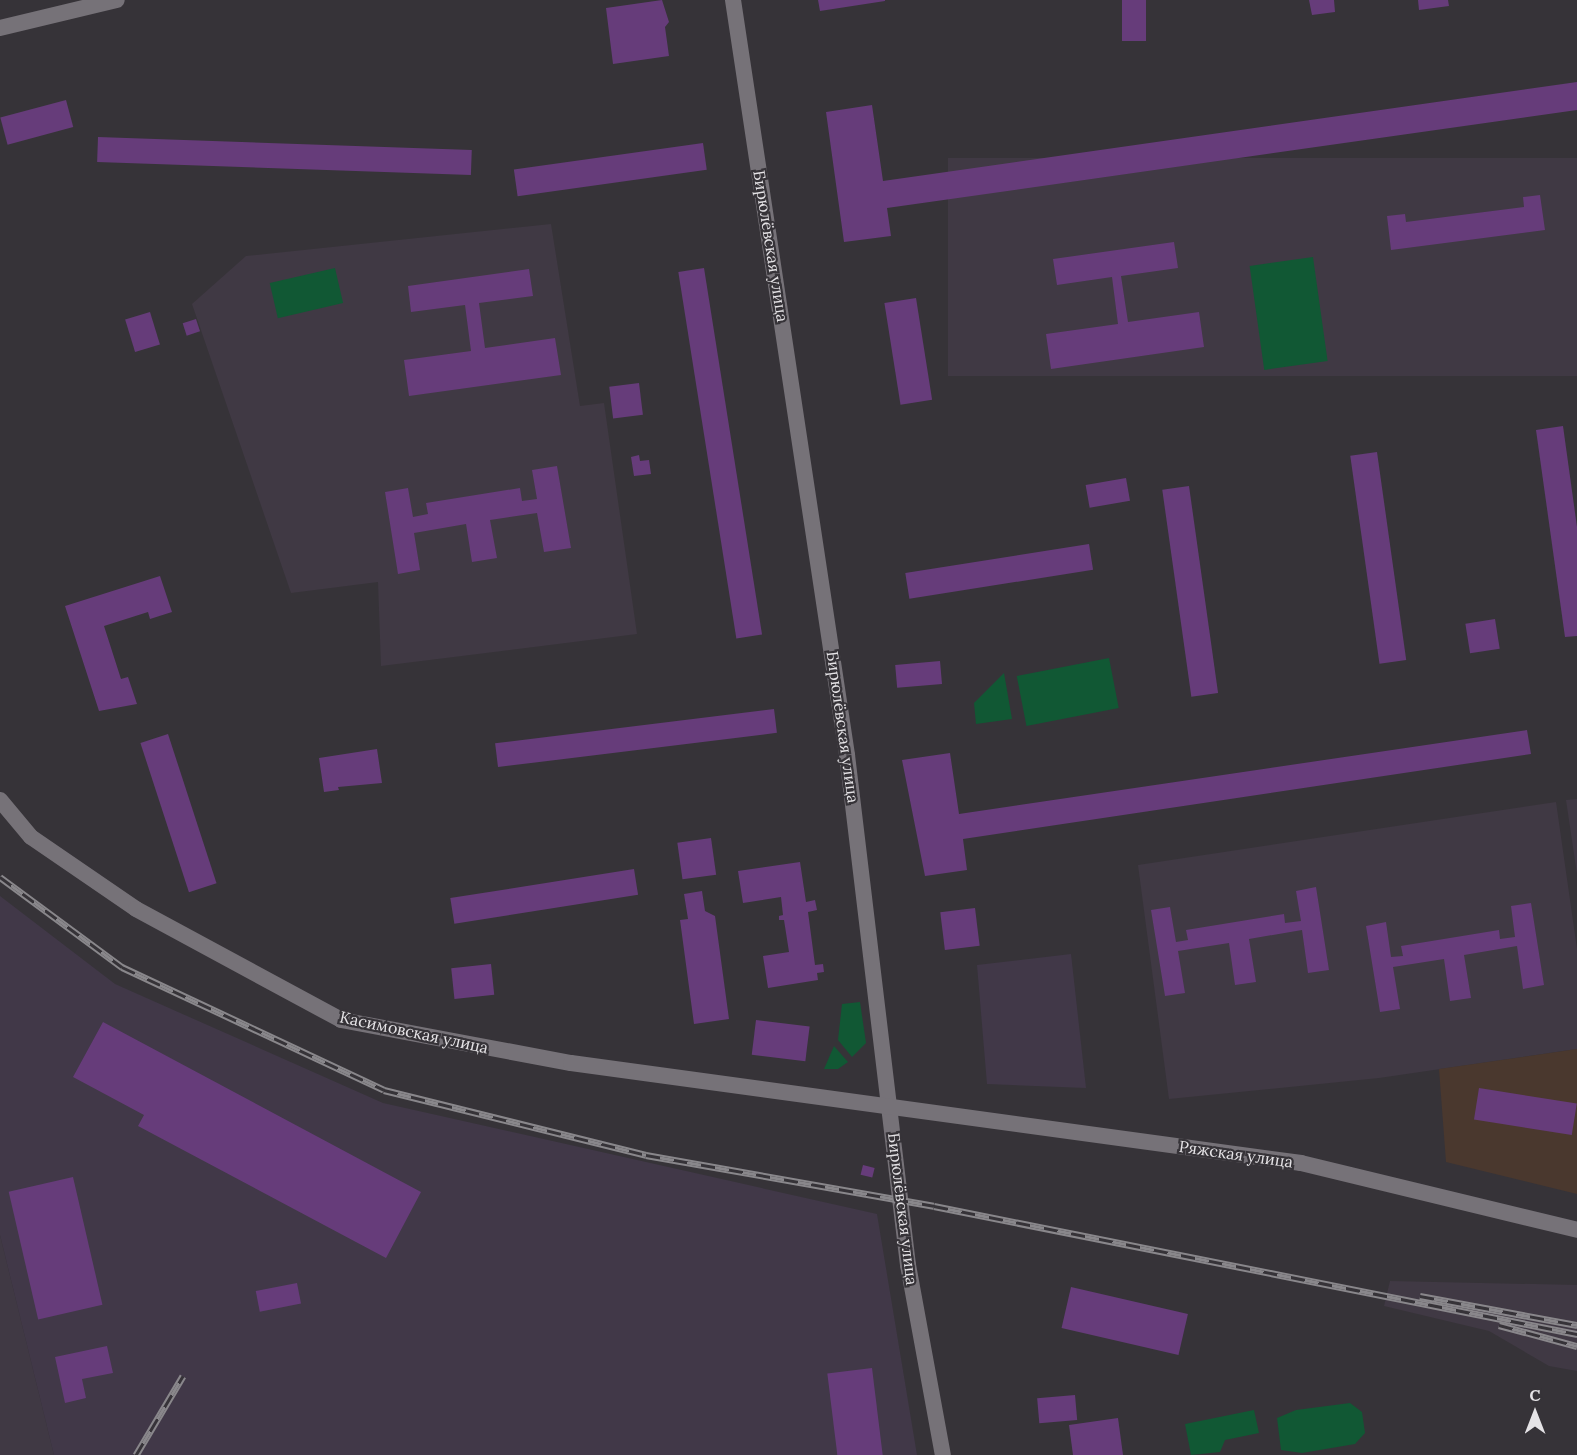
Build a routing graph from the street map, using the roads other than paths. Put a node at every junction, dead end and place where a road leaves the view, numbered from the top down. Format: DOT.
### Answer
graph roads {
  1 [pos="117,0"];
  2 [pos="733,0"];
  3 [pos="0,28"];
  4 [pos="0,801"];
  5 [pos="890,1107"];
  6 [pos="1577,1230"];
  7 [pos="943,1455"];
  1 -- 3 [label="street"];
  2 -- 5 [label="street, Бирюлёвская улица"];
  4 -- 5 [label="street, Касимовская улица"];
  5 -- 6 [label="street, Ряжская улица"];
  5 -- 7 [label="street, Бирюлёвская улица"];
}
